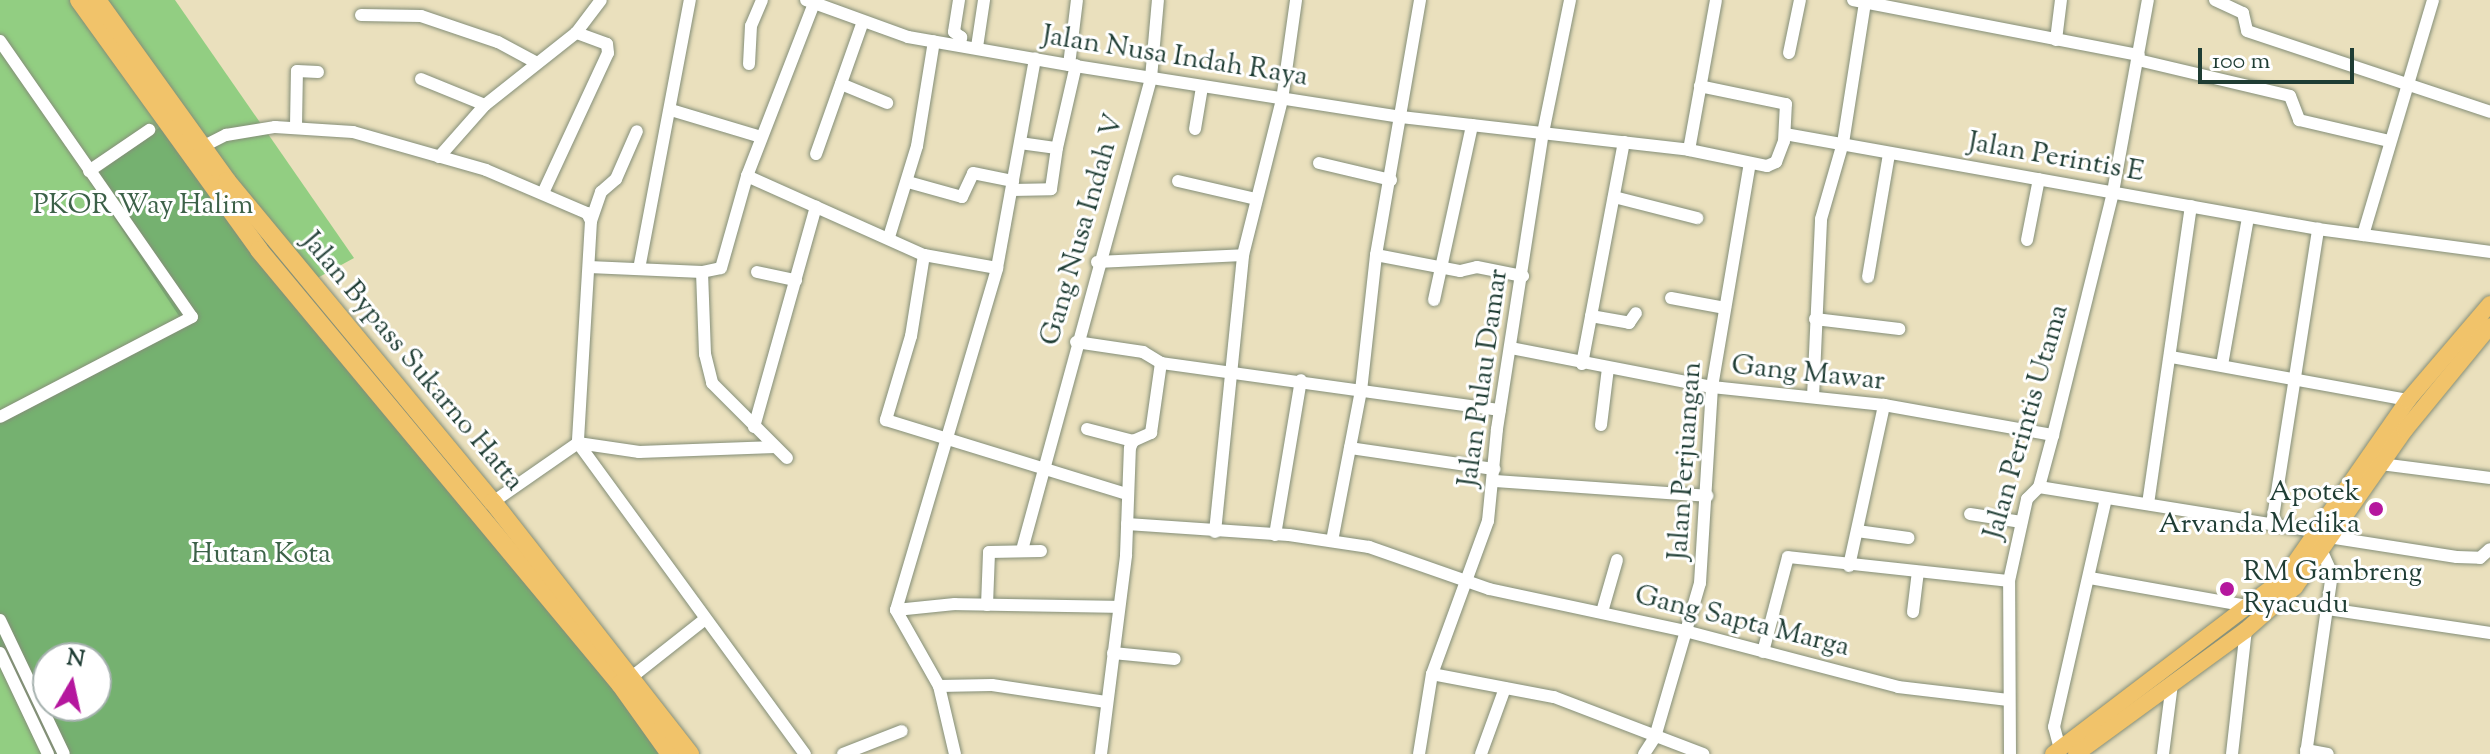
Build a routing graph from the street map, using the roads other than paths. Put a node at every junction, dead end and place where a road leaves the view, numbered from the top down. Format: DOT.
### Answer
graph roads {
  1 [pos="79,0"];
  2 [pos="97,0"];
  3 [pos="601,0"];
  4 [pos="690,0"];
  5 [pos="762,0"];
  6 [pos="959,0"];
  7 [pos="984,0"];
  8 [pos="1077,0"];
  9 [pos="1158,0"];
  10 [pos="1296,0"];
  11 [pos="1420,0"];
  12 [pos="1570,0"];
  13 [pos="1716,0"];
  14 [pos="1800,0"];
  15 [pos="2061,0"];
  16 [pos="2148,0"];
  17 [pos="2215,0"];
  18 [pos="2249,0"];
  19 [pos="2433,0"];
  20 [pos="810,1"];
  21 [pos="1859,1"];
  22 [pos="1894,4"];
  23 [pos="2244,14"];
  24 [pos="361,15"];
  25 [pos="862,24"];
  26 [pos="576,33"];
  27 [pos="2056,40"];
  28 [pos="0,41"];
  29 [pos="934,41"];
  30 [pos="960,45"];
  31 [pos="977,47"];
  32 [pos="1789,53"];
  33 [pos="1035,58"];
  34 [pos="2139,58"];
  35 [pos="537,63"];
  36 [pos="749,64"];
  37 [pos="1072,65"];
  38 [pos="318,72"];
  39 [pos="1151,78"];
  40 [pos="421,79"];
  41 [pos="2407,81"];
  42 [pos="841,84"];
  43 [pos="1700,86"];
  44 [pos="1202,87"];
  45 [pos="1282,100"];
  46 [pos="887,103"];
  47 [pos="485,105"];
  48 [pos="671,110"];
  49 [pos="2490,112"];
  50 [pos="1401,117"];
  51 [pos="1472,125"];
  52 [pos="296,126"];
  53 [pos="1195,129"];
  54 [pos="149,130"];
  55 [pos="637,131"];
  56 [pos="1543,133"];
  57 [pos="1785,134"];
  58 [pos="761,137"];
  59 [pos="2389,141"];
  60 [pos="1624,142"];
  61 [pos="1020,143"];
  62 [pos="1843,143"];
  63 [pos="202,147"];
  64 [pos="1057,148"];
  65 [pos="1689,150"];
  66 [pos="816,154"];
  67 [pos="1889,154"];
  68 [pos="439,157"];
  69 [pos="1319,163"];
  70 [pos="1750,163"];
  71 [pos="89,171"];
  72 [pos="747,176"];
  73 [pos="2039,179"];
  74 [pos="1391,180"];
  75 [pos="1178,181"];
  76 [pos="908,182"];
  77 [pos="1012,186"];
  78 [pos="2113,192"];
  79 [pos="543,193"];
  80 [pos="1614,197"];
  81 [pos="1256,199"];
  82 [pos="2191,206"];
  83 [pos="816,207"];
  84 [pos="2248,217"];
  85 [pos="1697,218"];
  86 [pos="591,221"];
  87 [pos="2318,229"];
  88 [pos="2363,235"];
  89 [pos="889,237"];
  90 [pos="2027,240"];
  91 [pos="2490,252"];
  92 [pos="924,255"];
  93 [pos="1243,255"];
  94 [pos="1376,255"];
  95 [pos="1097,262"];
  96 [pos="589,267"];
  97 [pos="1441,267"];
  98 [pos="997,268"];
  99 [pos="639,269"];
  100 [pos="709,272"];
  101 [pos="757,272"];
  102 [pos="1523,276"];
  103 [pos="1868,277"];
  104 [pos="796,280"];
  105 [pos="1671,298"];
  106 [pos="1434,300"];
  107 [pos="2490,304"];
  108 [pos="1725,308"];
  109 [pos="1636,313"];
  110 [pos="1591,316"];
  111 [pos="1815,319"];
  112 [pos="2490,326"];
  113 [pos="1899,329"];
  114 [pos="1076,342"];
  115 [pos="1511,348"];
  116 [pos="2171,357"];
  117 [pos="1161,363"];
  118 [pos="1582,364"];
  119 [pos="2222,365"];
  120 [pos="1608,368"];
  121 [pos="1231,372"];
  122 [pos="2296,377"];
  123 [pos="1301,380"];
  124 [pos="1712,387"];
  125 [pos="1361,391"];
  126 [pos="1813,397"];
  127 [pos="2408,400"];
  128 [pos="1884,405"];
  129 [pos="1500,410"];
  130 [pos="0,417"];
  131 [pos="1601,425"];
  132 [pos="754,427"];
  133 [pos="1087,429"];
  134 [pos="2053,435"];
  135 [pos="947,441"];
  136 [pos="1133,441"];
  137 [pos="578,443"];
  138 [pos="775,447"];
  139 [pos="1350,448"];
  140 [pos="787,458"];
  141 [pos="2381,464"];
  142 [pos="1042,472"];
  143 [pos="1494,475"];
  144 [pos="2490,478"];
  145 [pos="2039,487"];
  146 [pos="1127,494"];
  147 [pos="1707,496"];
  148 [pos="2106,499"];
  149 [pos="493,502"];
  150 [pos="2148,504"];
  151 [pos="1970,514"];
  152 [pos="2021,522"];
  153 [pos="1127,524"];
  154 [pos="2272,524"];
  155 [pos="1857,531"];
  156 [pos="1215,532"];
  157 [pos="1275,535"];
  158 [pos="2328,535"];
  159 [pos="1909,538"];
  160 [pos="1332,541"];
  161 [pos="519,548"];
  162 [pos="2490,549"];
  163 [pos="1022,550"];
  164 [pos="1041,551"];
  165 [pos="2323,554"];
  166 [pos="1617,560"];
  167 [pos="1849,566"];
  168 [pos="1918,574"];
  169 [pos="2090,578"];
  170 [pos="2009,581"];
  171 [pos="1466,582"];
  172 [pos="987,605"];
  173 [pos="1119,607"];
  174 [pos="2252,607"];
  175 [pos="2328,609"];
  176 [pos="896,610"];
  177 [pos="1602,612"];
  178 [pos="1913,612"];
  179 [pos="0,620"];
  180 [pos="704,620"];
  181 [pos="2246,630"];
  182 [pos="1689,632"];
  183 [pos="2490,633"];
  184 [pos="686,636"];
  185 [pos="717,637"];
  186 [pos="1763,652"];
  187 [pos="0,653"];
  188 [pos="1113,653"];
  189 [pos="1175,659"];
  190 [pos="1432,674"];
  191 [pos="633,676"];
  192 [pos="2172,684"];
  193 [pos="939,686"];
  194 [pos="1505,688"];
  195 [pos="2008,700"];
  196 [pos="1106,702"];
  197 [pos="902,731"];
  198 [pos="1655,737"];
  199 [pos="2063,752"];
  200 [pos="2306,752"];
  201 [pos="48,754"];
  202 [pos="64,754"];
  203 [pos="670,754"];
  204 [pos="690,754"];
  205 [pos="805,754"];
  206 [pos="843,754"];
  207 [pos="955,754"];
  208 [pos="1101,754"];
  209 [pos="1419,754"];
  210 [pos="1481,754"];
  211 [pos="1644,754"];
  212 [pos="1703,754"];
  213 [pos="2010,754"];
  214 [pos="2163,754"];
  215 [pos="2232,754"];
  216 [pos="2328,754"];
  1 -- 161 [label="highway, Jalan Bypass Sukarno Hatta"];
  2 -- 63 [label="highway, Jalan Bypass Sukarno Hatta"];
  3 -- 26 [label="street"];
  4 -- 48 [label="street"];
  5 -- 36 [label="street"];
  6 -- 30 [label="street"];
  7 -- 31 [label="street"];
  8 -- 37 [label="street"];
  9 -- 39 [label="street, Gang Nusa Indah V"];
  10 -- 45 [label="street"];
  11 -- 50 [label="street"];
  12 -- 56 [label="street, Jalan Pulau Damar"];
  13 -- 43 [label="street"];
  14 -- 32 [label="street"];
  15 -- 27 [label="street"];
  16 -- 34 [label="street, Jalan Perintis Utama"];
  17 -- 23 [label="street"];
  18 -- 23 [label="street"];
  19 -- 41 [label="street"];
  20 -- 25 [label="street, Jalan Nusa Indah Raya"];
  20 -- 58 [label="street"];
  21 -- 22 [label="street"];
  21 -- 62 [label="street"];
  22 -- 27 [label="street"];
  23 -- 41 [label="street"];
  24 -- 35 [label="street"];
  25 -- 29 [label="street, Jalan Nusa Indah Raya"];
  25 -- 42 [label="street"];
  26 -- 35 [label="street"];
  26 -- 79 [label="street"];
  27 -- 34 [label="street"];
  28 -- 71 [label="street"];
  29 -- 30 [label="street, Jalan Nusa Indah Raya"];
  29 -- 76 [label="street"];
  30 -- 31 [label="street, Jalan Nusa Indah Raya"];
  31 -- 33 [label="street, Jalan Nusa Indah Raya"];
  33 -- 37 [label="street, Jalan Nusa Indah Raya"];
  33 -- 61 [label="street"];
  34 -- 59 [label="street"];
  34 -- 78 [label="street, Jalan Perintis Utama"];
  35 -- 47 [label="street"];
  37 -- 39 [label="street, Jalan Nusa Indah Raya"];
  37 -- 64 [label="street"];
  38 -- 52 [label="street"];
  39 -- 44 [label="street, Jalan Nusa Indah Raya"];
  39 -- 95 [label="street, Gang Nusa Indah V"];
  40 -- 47 [label="street"];
  41 -- 49 [label="street"];
  41 -- 59 [label="street"];
  42 -- 46 [label="street"];
  42 -- 66 [label="street"];
  43 -- 57 [label="street"];
  43 -- 65 [label="street"];
  44 -- 45 [label="street, Jalan Nusa Indah Raya"];
  44 -- 53 [label="street"];
  45 -- 50 [label="street, Jalan Nusa Indah Raya"];
  45 -- 81 [label="street"];
  47 -- 68 [label="street"];
  48 -- 58 [label="street"];
  48 -- 99 [label="street"];
  50 -- 51 [label="street, Jalan Nusa Indah Raya"];
  50 -- 74 [label="street"];
  51 -- 56 [label="street, Jalan Nusa Indah Raya"];
  51 -- 97 [label="street"];
  52 -- 63 [label="street"];
  52 -- 68 [label="street"];
  54 -- 71 [label="street"];
  55 -- 86 [label="street"];
  56 -- 60 [label="street, Jalan Nusa Indah Raya"];
  56 -- 102 [label="street, Jalan Pulau Damar"];
  57 -- 62 [label="street, Jalan Perintis E"];
  57 -- 70 [label="street, Jalan Nusa Indah Raya"];
  58 -- 72 [label="street"];
  59 -- 88 [label="street"];
  60 -- 65 [label="street, Jalan Nusa Indah Raya"];
  60 -- 80 [label="street"];
  61 -- 64 [label="street"];
  61 -- 77 [label="street"];
  62 -- 67 [label="street, Jalan Perintis E"];
  62 -- 111 [label="street"];
  63 -- 149 [label="highway, Jalan Bypass Sukarno Hatta"];
  64 -- 77 [label="street"];
  65 -- 70 [label="street, Jalan Nusa Indah Raya"];
  67 -- 73 [label="street, Jalan Perintis E"];
  67 -- 103 [label="street"];
  68 -- 79 [label="street"];
  69 -- 74 [label="street"];
  70 -- 108 [label="street, Jalan Perjuangan"];
  71 -- 130 [label="street"];
  72 -- 83 [label="street"];
  72 -- 100 [label="street"];
  73 -- 78 [label="street, Jalan Perintis E"];
  73 -- 90 [label="street"];
  74 -- 94 [label="street"];
  75 -- 81 [label="street"];
  76 -- 77 [label="street"];
  76 -- 89 [label="street"];
  77 -- 98 [label="street"];
  78 -- 82 [label="street, Jalan Perintis E"];
  78 -- 134 [label="street, Jalan Perintis Utama"];
  79 -- 86 [label="street"];
  80 -- 85 [label="street"];
  80 -- 110 [label="street"];
  81 -- 93 [label="street"];
  82 -- 84 [label="street, Jalan Perintis E"];
  82 -- 116 [label="street"];
  83 -- 89 [label="street"];
  83 -- 104 [label="street"];
  84 -- 87 [label="street, Jalan Perintis E"];
  84 -- 119 [label="street"];
  86 -- 96 [label="street"];
  87 -- 88 [label="street, Jalan Perintis E"];
  87 -- 122 [label="street"];
  88 -- 91 [label="street, Jalan Perintis E"];
  89 -- 92 [label="street"];
  92 -- 98 [label="street"];
  92 -- 135 [label="street"];
  93 -- 95 [label="street"];
  93 -- 121 [label="street"];
  94 -- 97 [label="street"];
  94 -- 125 [label="street"];
  95 -- 114 [label="street, Gang Nusa Indah V"];
  96 -- 99 [label="street"];
  96 -- 137 [label="street"];
  97 -- 102 [label="street"];
  97 -- 106 [label="street"];
  98 -- 135 [label="street"];
  99 -- 100 [label="street"];
  100 -- 132 [label="street"];
  101 -- 104 [label="street"];
  102 -- 115 [label="street, Jalan Pulau Damar"];
  104 -- 132 [label="street"];
  105 -- 108 [label="street"];
  107 -- 127 [label="main road"];
  108 -- 124 [label="street, Jalan Perjuangan"];
  109 -- 110 [label="street"];
  110 -- 118 [label="street"];
  111 -- 113 [label="street"];
  111 -- 126 [label="street"];
  112 -- 141 [label="main road"];
  114 -- 117 [label="street"];
  114 -- 142 [label="street, Gang Nusa Indah V"];
  115 -- 118 [label="street, Gang Mawar"];
  115 -- 129 [label="street, Jalan Pulau Damar"];
  116 -- 119 [label="street"];
  116 -- 150 [label="street"];
  117 -- 121 [label="street"];
  117 -- 136 [label="street"];
  118 -- 120 [label="street, Gang Mawar"];
  119 -- 122 [label="street"];
  120 -- 124 [label="street, Gang Mawar"];
  120 -- 131 [label="street"];
  121 -- 123 [label="street"];
  121 -- 156 [label="street"];
  122 -- 127 [label="street"];
  122 -- 154 [label="street"];
  123 -- 125 [label="street"];
  123 -- 157 [label="street"];
  124 -- 126 [label="street, Gang Mawar"];
  124 -- 147 [label="street, Jalan Perjuangan"];
  125 -- 129 [label="street"];
  125 -- 139 [label="street"];
  126 -- 128 [label="street, Gang Mawar"];
  127 -- 158 [label="main road"];
  128 -- 134 [label="street, Gang Mawar"];
  128 -- 155 [label="street"];
  129 -- 143 [label="street, Jalan Pulau Damar"];
  132 -- 138 [label="street"];
  133 -- 136 [label="street"];
  134 -- 145 [label="street, Jalan Perintis Utama"];
  135 -- 142 [label="street"];
  135 -- 176 [label="street"];
  136 -- 146 [label="street"];
  137 -- 138 [label="street"];
  137 -- 149 [label="street"];
  137 -- 180 [label="street"];
  138 -- 140 [label="street"];
  139 -- 143 [label="street"];
  139 -- 160 [label="street"];
  141 -- 144 [label="street"];
  141 -- 158 [label="main road"];
  142 -- 146 [label="street"];
  142 -- 163 [label="street, Gang Nusa Indah V"];
  143 -- 147 [label="street"];
  143 -- 171 [label="street, Jalan Pulau Damar"];
  145 -- 148 [label="street"];
  145 -- 152 [label="street, Jalan Perintis Utama"];
  146 -- 153 [label="street"];
  147 -- 182 [label="street, Jalan Perjuangan"];
  148 -- 150 [label="street"];
  148 -- 169 [label="street"];
  149 -- 161 [label="highway, Jalan Bypass Sukarno Hatta"];
  150 -- 154 [label="street"];
  151 -- 152 [label="street"];
  152 -- 170 [label="street, Jalan Perintis Utama"];
  153 -- 156 [label="street, Gang Sapta Marga"];
  153 -- 173 [label="street"];
  154 -- 158 [label="street"];
  155 -- 159 [label="street"];
  155 -- 167 [label="street"];
  156 -- 157 [label="street, Gang Sapta Marga"];
  157 -- 160 [label="street, Gang Sapta Marga"];
  158 -- 162 [label="street"];
  158 -- 165 [label="main road"];
  158 -- 174 [label="main road"];
  160 -- 171 [label="street, Gang Sapta Marga"];
  161 -- 191 [label="highway, Jalan Bypass Sukarno Hatta"];
  161 -- 203 [label="highway, Jalan Bypass Sukarno Hatta"];
  163 -- 164 [label="street"];
  163 -- 172 [label="street"];
  165 -- 175 [label="street"];
  165 -- 181 [label="main road"];
  166 -- 177 [label="street"];
  167 -- 168 [label="street"];
  167 -- 186 [label="street"];
  168 -- 170 [label="street"];
  168 -- 178 [label="street"];
  169 -- 174 [label="street"];
  169 -- 199 [label="street"];
  170 -- 195 [label="street, Jalan Perintis Utama"];
  171 -- 177 [label="street, Gang Sapta Marga"];
  171 -- 190 [label="street, Jalan Pulau Damar"];
  172 -- 173 [label="street"];
  172 -- 176 [label="street"];
  173 -- 188 [label="street"];
  174 -- 199 [label="main road"];
  175 -- 183 [label="street"];
  175 -- 200 [label="street"];
  176 -- 193 [label="street"];
  177 -- 182 [label="street, Gang Sapta Marga"];
  179 -- 202 [label="street"];
  180 -- 184 [label="street"];
  180 -- 185 [label="street"];
  181 -- 192 [label="main road"];
  181 -- 215 [label="street"];
  182 -- 186 [label="street, Gang Sapta Marga"];
  182 -- 198 [label="street, Jalan Perjuangan"];
  184 -- 185 [label="street"];
  184 -- 191 [label="street"];
  185 -- 205 [label="street"];
  186 -- 195 [label="street, Gang Sapta Marga"];
  187 -- 201 [label="street"];
  188 -- 189 [label="street"];
  188 -- 196 [label="street"];
  190 -- 194 [label="street"];
  190 -- 209 [label="street, Jalan Pulau Damar"];
  191 -- 204 [label="highway, Jalan Bypass Sukarno Hatta"];
  192 -- 199 [label="main road"];
  192 -- 214 [label="street"];
  193 -- 196 [label="street"];
  193 -- 207 [label="street"];
  194 -- 198 [label="street"];
  194 -- 210 [label="street"];
  195 -- 213 [label="street, Jalan Perintis Utama"];
  196 -- 208 [label="street"];
  197 -- 206 [label="street"];
  198 -- 211 [label="street, Jalan Perjuangan"];
  198 -- 212 [label="street"];
  200 -- 216 [label="street"];
}
